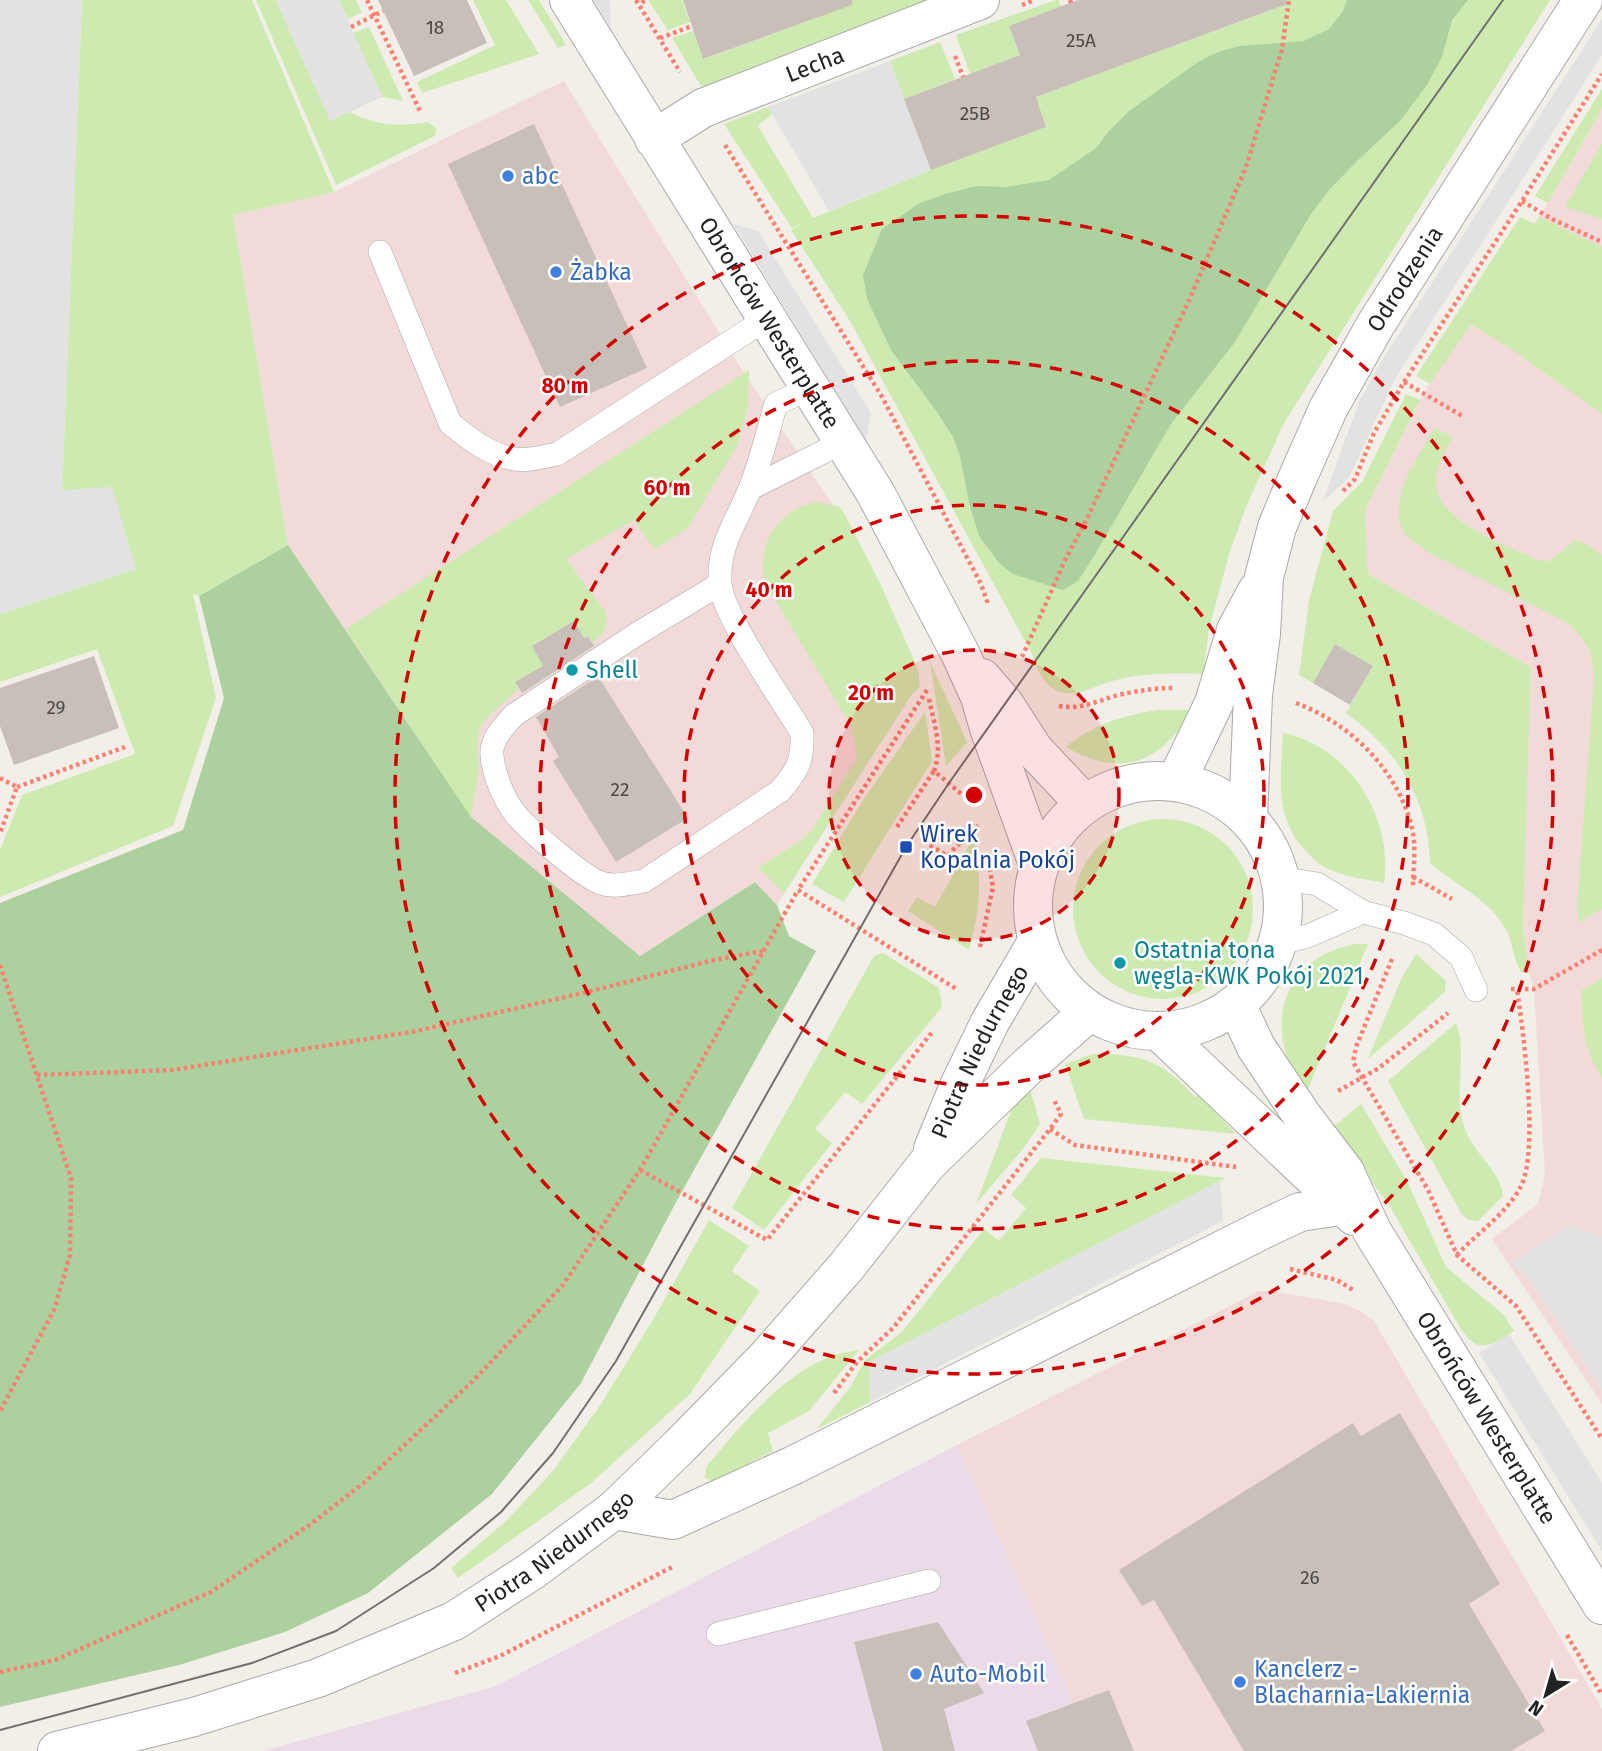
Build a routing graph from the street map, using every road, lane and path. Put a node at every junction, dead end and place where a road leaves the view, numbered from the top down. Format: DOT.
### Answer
graph roads {
  1 [pos="367,0"];
  2 [pos="569,0"];
  3 [pos="636,0"];
  4 [pos="980,0"];
  5 [pos="1289,0"];
  6 [pos="1583,0"];
  7 [pos="383,11"];
  8 [pos="374,16"];
  9 [pos="692,26"];
  10 [pos="351,27"];
  11 [pos="660,38"];
  12 [pos="1602,74"];
  13 [pos="703,108"];
  14 [pos="421,113"];
  15 [pos="654,139"];
  16 [pos="1522,201"];
  17 [pos="1602,242"];
  18 [pos="380,252"];
  19 [pos="766,319"];
  20 [pos="1404,382"];
  21 [pos="810,388"];
  22 [pos="1464,417"];
  23 [pos="844,442"];
  24 [pos="751,488"];
  25 [pos="1339,495"];
  26 [pos="1264,577"];
  27 [pos="720,584"];
  28 [pos="985,596"];
  29 [pos="960,653"];
  30 [pos="1019,664"];
  31 [pos="927,690"];
  32 [pos="125,747"];
  33 [pos="934,771"];
  34 [pos="0,778"];
  35 [pos="1176,782"];
  36 [pos="17,787"];
  37 [pos="1084,803"];
  38 [pos="975,814"];
  39 [pos="1248,817"];
  40 [pos="978,825"];
  41 [pos="897,827"];
  42 [pos="0,833"];
  43 [pos="982,836"];
  44 [pos="930,845"];
  45 [pos="989,860"];
  46 [pos="1038,864"];
  47 [pos="1413,877"];
  48 [pos="1280,878"];
  49 [pos="798,890"];
  50 [pos="1452,900"];
  51 [pos="1363,912"];
  52 [pos="1037,942"];
  53 [pos="1280,943"];
  54 [pos="764,950"];
  55 [pos="1602,950"];
  56 [pos="978,954"];
  57 [pos="0,965"];
  58 [pos="1511,977"];
  59 [pos="967,984"];
  60 [pos="1534,989"];
  61 [pos="1476,990"];
  62 [pos="1236,1004"];
  63 [pos="1090,1011"];
  64 [pos="938,1025"];
  65 [pos="1161,1033"];
  66 [pos="37,1075"];
  67 [pos="1363,1079"];
  68 [pos="1303,1117"];
  69 [pos="1051,1129"];
  70 [pos="1273,1142"];
  71 [pos="927,1164"];
  72 [pos="640,1170"];
  73 [pos="1341,1206"];
  74 [pos="1372,1231"];
  75 [pos="1457,1255"];
  76 [pos="0,1411"];
  77 [pos="1602,1438"];
  78 [pos="614,1510"];
  79 [pos="929,1581"];
  80 [pos="1602,1605"];
  81 [pos="718,1634"];
  82 [pos="0,1672"];
  83 [pos="57,1751"];
  1 -- 8 [label="path"];
  2 -- 15 [label="street, Obrońców Westerplatte"];
  3 -- 11 [label="path"];
  4 -- 13 [label="street, Lecha"];
  5 -- 30 [label="path"];
  6 -- 26 [label="street, Odrodzenia"];
  7 -- 8 [label="path"];
  8 -- 10 [label="path"];
  8 -- 14 [label="path"];
  9 -- 11 [label="path"];
  11 -- 13 [label="path"];
  12 -- 16 [label="path"];
  13 -- 15 [label="street, Lecha"];
  13 -- 28 [label="path"];
  15 -- 19 [label="street, Obrońców Westerplatte"];
  16 -- 17 [label="path"];
  16 -- 20 [label="path"];
  18 -- 19 [label="lane"];
  19 -- 21 [label="street, Obrońców Westerplatte"];
  20 -- 22 [label="path"];
  20 -- 25 [label="path"];
  21 -- 23 [label="street, Obrońców Westerplatte"];
  21 -- 24 [label="lane"];
  23 -- 24 [label="lane"];
  23 -- 29 [label="street, Obrońców Westerplatte"];
  24 -- 27 [label="lane"];
  26 -- 35 [label="street, Odrodzenia"];
  26 -- 39 [label="street, Odrodzenia"];
  27 -- 27 [label="lane"];
  29 -- 37 [label="street, Obrońców Westerplatte"];
  29 -- 46 [label="street, Obrońców Westerplatte"];
  31 -- 49 [label="path"];
  32 -- 36 [label="path"];
  33 -- 41 [label="path"];
  34 -- 36 [label="path"];
  35 -- 37 [label="street"];
  35 -- 39 [label="street"];
  36 -- 42 [label="path"];
  37 -- 46 [label="street"];
  38 -- 40 [label="path"];
  39 -- 48 [label="street"];
  40 -- 43 [label="path"];
  40 -- 44 [label="path"];
  45 -- 56 [label="path"];
  46 -- 52 [label="street"];
  47 -- 50 [label="path"];
  48 -- 51 [label="lane"];
  48 -- 53 [label="street"];
  49 -- 54 [label="path"];
  49 -- 59 [label="path"];
  51 -- 53 [label="lane"];
  51 -- 61 [label="lane"];
  52 -- 63 [label="street"];
  52 -- 71 [label="street, Piotra Niedurnego"];
  53 -- 62 [label="street"];
  54 -- 66 [label="path"];
  54 -- 72 [label="path"];
  55 -- 60 [label="path"];
  57 -- 66 [label="path"];
  58 -- 75 [label="path"];
  61 -- 67 [label="path"];
  62 -- 65 [label="street"];
  62 -- 68 [label="street, Obrońców Westerplatte"];
  63 -- 65 [label="street"];
  63 -- 71 [label="street, Piotra Niedurnego"];
  64 -- 72 [label="path"];
  65 -- 70 [label="street, Obrońców Westerplatte"];
  66 -- 76 [label="path"];
  67 -- 68 [label="path"];
  67 -- 75 [label="path"];
  68 -- 74 [label="street, Obrońców Westerplatte"];
  69 -- 70 [label="path"];
  70 -- 73 [label="street, Obrońców Westerplatte"];
  71 -- 78 [label="street, Piotra Niedurnego"];
  72 -- 82 [label="path"];
  73 -- 74 [label="street, Obrońców Westerplatte"];
  73 -- 78 [label="street"];
  74 -- 80 [label="street, Obrońców Westerplatte"];
  75 -- 77 [label="path"];
  78 -- 83 [label="street, Piotra Niedurnego"];
  79 -- 81 [label="lane"];
}
